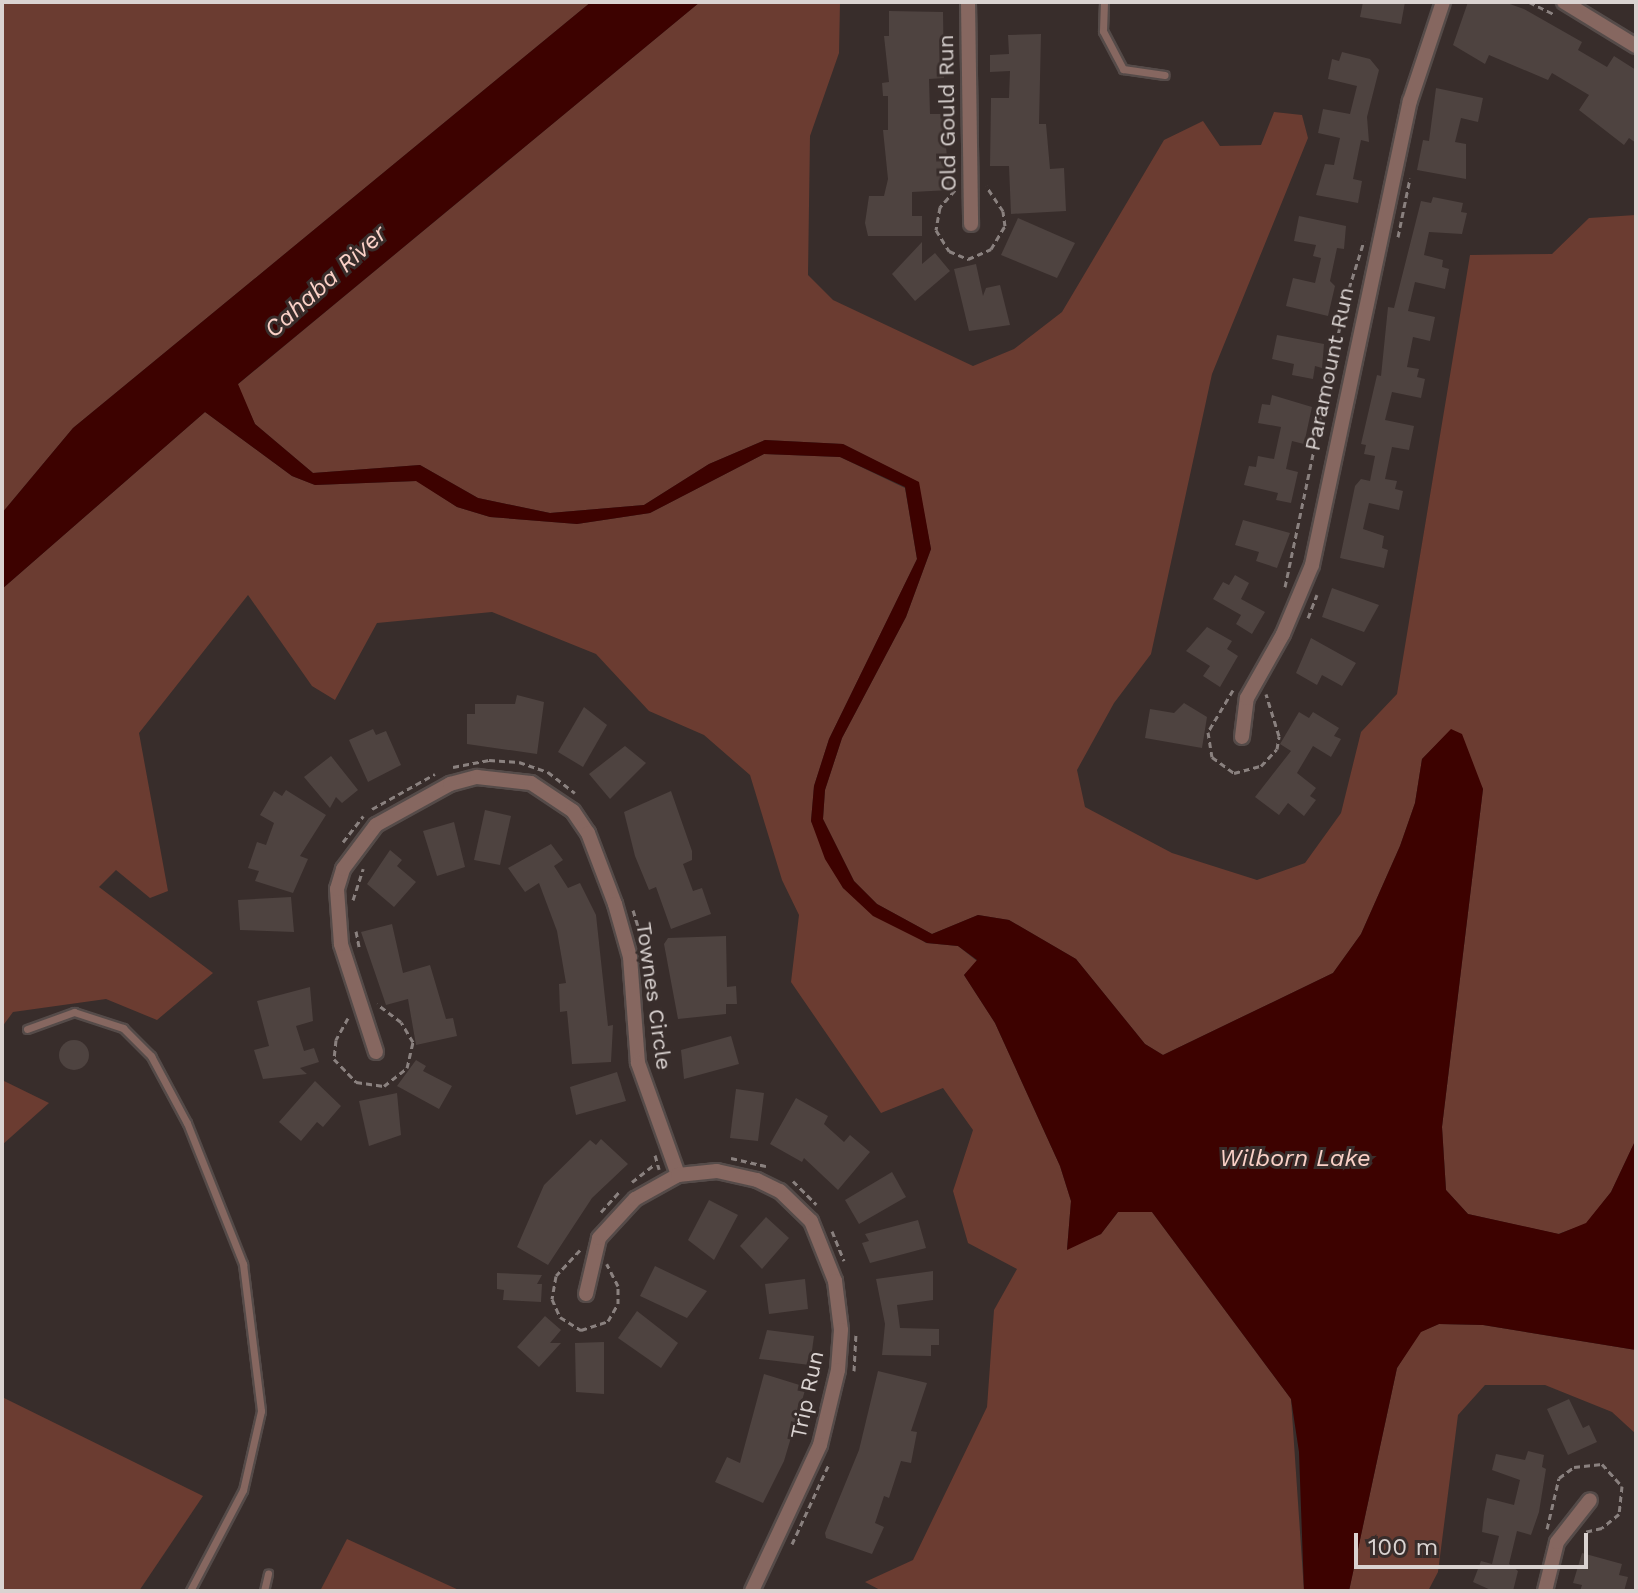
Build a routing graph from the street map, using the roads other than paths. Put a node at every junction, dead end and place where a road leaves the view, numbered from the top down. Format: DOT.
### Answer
graph roads {
  1 [pos="968,2"];
  2 [pos="1104,2"];
  3 [pos="1443,2"];
  4 [pos="1564,2"];
  5 [pos="1636,46"];
  6 [pos="1165,75"];
  7 [pos="971,224"];
  8 [pos="1242,737"];
  9 [pos="27,1029"];
  10 [pos="376,1052"];
  11 [pos="671,1178"];
  12 [pos="586,1294"];
  13 [pos="1590,1500"];
  14 [pos="268,1573"];
  15 [pos="190,1591"];
  16 [pos="264,1591"];
  17 [pos="752,1591"];
  18 [pos="1545,1591"];
  1 -- 7 [label="street, Old Gould Run"];
  2 -- 6 [label="lane"];
  3 -- 8 [label="street, Paramount Run"];
  4 -- 5 [label="street"];
  9 -- 15 [label="lane"];
  10 -- 11 [label="street, Townes Circle"];
  11 -- 12 [label="street, Trip Run"];
  11 -- 17 [label="street, Trip Run"];
  13 -- 18 [label="street"];
  14 -- 16 [label="lane"];
}
